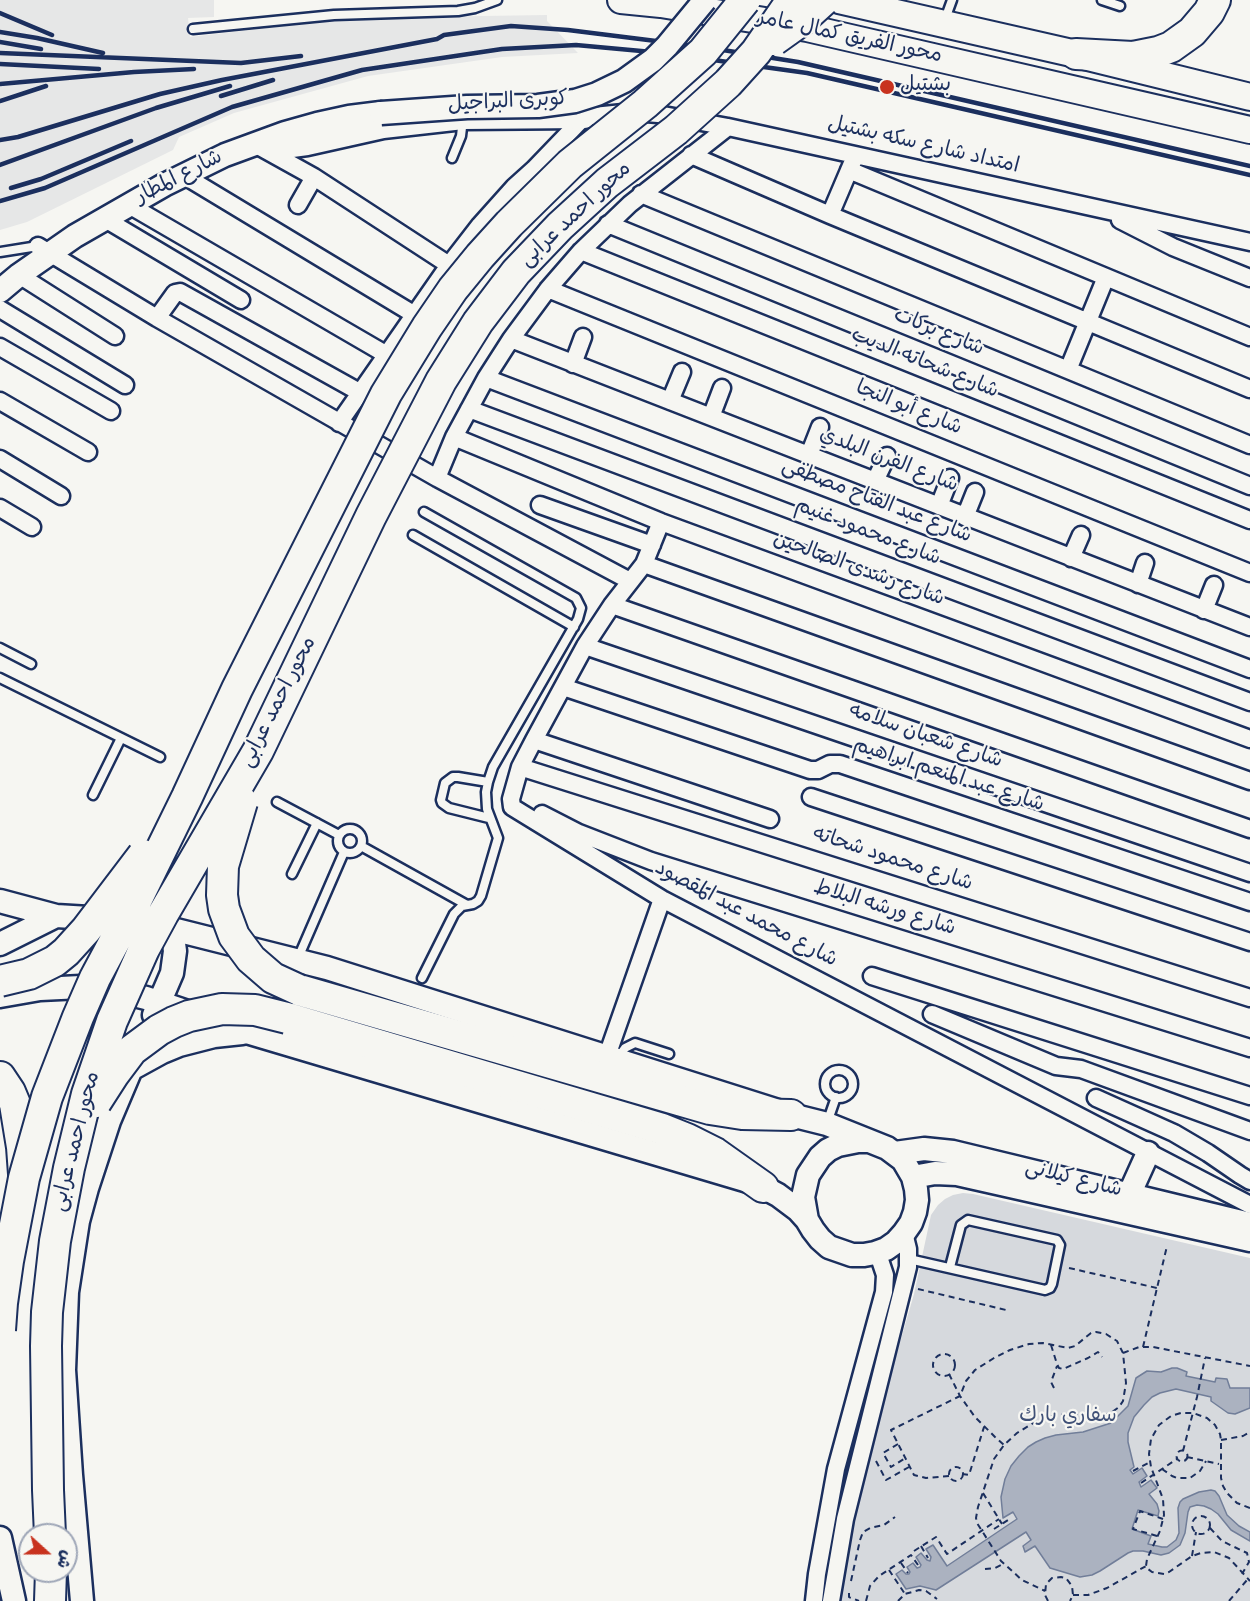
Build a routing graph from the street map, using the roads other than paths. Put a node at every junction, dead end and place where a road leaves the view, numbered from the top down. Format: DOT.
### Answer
graph roads {
  1 [pos="497,0"];
  2 [pos="621,0"];
  3 [pos="689,0"];
  4 [pos="705,0"];
  5 [pos="745,0"];
  6 [pos="792,0"];
  7 [pos="818,0"];
  8 [pos="824,0"];
  9 [pos="839,0"];
  10 [pos="1102,0"];
  11 [pos="1215,0"];
  12 [pos="1120,6"];
  13 [pos="869,7"];
  14 [pos="948,12"];
  15 [pos="807,28"];
  16 [pos="193,29"];
  17 [pos="861,40"];
  18 [pos="756,52"];
  19 [pos="1076,54"];
  20 [pos="1250,97"];
  21 [pos="380,106"];
  22 [pos="584,117"];
  23 [pos="463,118"];
  24 [pos="728,127"];
  25 [pos="1250,130"];
  26 [pos="254,143"];
  27 [pos="691,155"];
  28 [pos="452,158"];
  29 [pos="852,163"];
  30 [pos="183,175"];
  31 [pos="314,177"];
  32 [pos="641,194"];
  33 [pos="126,200"];
  34 [pos="298,205"];
  35 [pos="1102,210"];
  36 [pos="830,215"];
  37 [pos="105,219"];
  38 [pos="608,224"];
  39 [pos="1250,242"];
  40 [pos="44,250"];
  41 [pos="581,251"];
  42 [pos="0,252"];
  43 [pos="449,265"];
  44 [pos="9,275"];
  45 [pos="1106,277"];
  46 [pos="1250,278"];
  47 [pos="548,289"];
  48 [pos="0,291"];
  49 [pos="241,300"];
  50 [pos="0,309"];
  51 [pos="415,315"];
  52 [pos="157,318"];
  53 [pos="1088,322"];
  54 [pos="115,336"];
  55 [pos="583,337"];
  56 [pos="1250,337"];
  57 [pos="511,339"];
  58 [pos="2,352"];
  59 [pos="387,355"];
  60 [pos="573,364"];
  61 [pos="1068,370"];
  62 [pos="682,372"];
  63 [pos="486,378"];
  64 [pos="125,385"];
  65 [pos="722,388"];
  66 [pos="1250,389"];
  67 [pos="361,393"];
  68 [pos="0,401"];
  69 [pos="670,401"];
  70 [pos="469,409"];
  71 [pos="111,411"];
  72 [pos="711,417"];
  73 [pos="339,423"];
  74 [pos="820,428"];
  75 [pos="454,437"];
  76 [pos="1250,445"];
  77 [pos="88,452"];
  78 [pos="809,456"];
  79 [pos="887,456"];
  80 [pos="0,459"];
  81 [pos="437,478"];
  82 [pos="950,478"];
  83 [pos="876,482"];
  84 [pos="1250,486"];
  85 [pos="975,492"];
  86 [pos="61,496"];
  87 [pos="540,505"];
  88 [pos="939,506"];
  89 [pos="0,508"];
  90 [pos="424,512"];
  91 [pos="965,517"];
  92 [pos="1250,520"];
  93 [pos="661,522"];
  94 [pos="32,527"];
  95 [pos="413,535"];
  96 [pos="1081,535"];
  97 [pos="652,545"];
  98 [pos="1071,558"];
  99 [pos="1145,563"];
  100 [pos="644,564"];
  101 [pos="1250,573"];
  102 [pos="630,581"];
  103 [pos="1138,584"];
  104 [pos="1214,585"];
  105 [pos="612,605"];
  106 [pos="1204,609"];
  107 [pos="574,627"];
  108 [pos="1250,627"];
  109 [pos="585,646"];
  110 [pos="0,648"];
  111 [pos="31,664"];
  112 [pos="1250,669"];
  113 [pos="0,678"];
  114 [pos="563,687"];
  115 [pos="1250,702"];
  116 [pos="121,738"];
  117 [pos="1250,739"];
  118 [pos="534,740"];
  119 [pos="258,752"];
  120 [pos="160,757"];
  121 [pos="520,768"];
  122 [pos="1250,781"];
  123 [pos="488,782"];
  124 [pos="93,795"];
  125 [pos="811,796"];
  126 [pos="187,797"];
  127 [pos="511,799"];
  128 [pos="277,802"];
  129 [pos="489,818"];
  130 [pos="770,819"];
  131 [pos="317,823"];
  132 [pos="1250,829"];
  133 [pos="339,835"];
  134 [pos="361,846"];
  135 [pos="344,852"];
  136 [pos="1250,873"];
  137 [pos="292,874"];
  138 [pos="662,899"];
  139 [pos="0,901"];
  140 [pos="1250,902"];
  141 [pos="467,905"];
  142 [pos="56,916"];
  143 [pos="172,929"];
  144 [pos="1250,942"];
  145 [pos="0,944"];
  146 [pos="297,960"];
  147 [pos="872,976"];
  148 [pos="422,978"];
  149 [pos="0,981"];
  150 [pos="0,996"];
  151 [pos="1250,998"];
  152 [pos="159,1003"];
  153 [pos="932,1014"];
  154 [pos="250,1033"];
  155 [pos="1250,1048"];
  156 [pos="669,1054"];
  157 [pos="612,1058"];
  158 [pos="130,1069"];
  159 [pos="0,1077"];
  160 [pos="1250,1096"];
  161 [pos="836,1097"];
  162 [pos="1096,1098"];
  163 [pos="792,1115"];
  164 [pos="827,1124"];
  165 [pos="1250,1131"];
  166 [pos="78,1132"];
  167 [pos="868,1142"];
  168 [pos="896,1153"];
  169 [pos="1148,1153"];
  170 [pos="913,1177"];
  171 [pos="24,1178"];
  172 [pos="1250,1180"];
  173 [pos="763,1187"];
  174 [pos="1129,1195"];
  175 [pos="1250,1205"];
  176 [pos="807,1220"];
  177 [pos="1250,1224"];
  178 [pos="904,1233"];
  179 [pos="1250,1240"];
  180 [pos="875,1253"];
  181 [pos="909,1258"];
  182 [pos="950,1267"];
  183 [pos="0,1330"];
  184 [pos="836,1469"];
  185 [pos="856,1473"];
  186 [pos="50,1523"];
  187 [pos="0,1538"];
  188 [pos="51,1583"];
  189 [pos="54,1583"];
  190 [pos="14,1601"];
  191 [pos="50,1601"];
  192 [pos="59,1601"];
  193 [pos="82,1601"];
  194 [pos="814,1601"];
  195 [pos="831,1601"];
  1 -- 16 [label="lane"];
  2 -- 15 [label="main road, محور الفريق كمال عامر"];
  3 -- 21 [label="street, كوبرى البراجيل"];
  4 -- 21 [label="street, كوبرى البراجيل, bridge"];
  5 -- 126 [label="highway, محور احمد عرابى, bridge"];
  6 -- 18 [label="highway, محور احمد عرابى, bridge"];
  7 -- 15 [label="main road"];
  8 -- 18 [label="highway, bridge"];
  9 -- 13 [label="main road, محور الفريق كمال عامر"];
  10 -- 12 [label="lane"];
  11 -- 19 [label="highway"];
  13 -- 14 [label="main road, محور الفريق كمال عامر"];
  13 -- 17 [label="main road"];
  14 -- 19 [label="main road, محور الفريق كمال عامر"];
  15 -- 17 [label="main road, محور الفريق كمال عامر"];
  17 -- 25 [label="main road, محور الفريق كمال عامر"];
  18 -- 119 [label="highway, محور احمد عرابى, bridge"];
  19 -- 20 [label="main road, محور الفريق كمال عامر"];
  21 -- 26 [label="street, شارع المطار"];
  21 -- 33 [label="street, شارع المطار"];
  22 -- 23 [label="street"];
  22 -- 24 [label="street, امتداد شارع سكه بشتيل"];
  22 -- 43 [label="street"];
  23 -- 26 [label="street"];
  23 -- 28 [label="lane"];
  24 -- 27 [label="street"];
  24 -- 29 [label="street, امتداد شارع سكه بشتيل"];
  26 -- 30 [label="street, شارع المطار"];
  26 -- 31 [label="street"];
  27 -- 32 [label="street"];
  27 -- 36 [label="street"];
  29 -- 35 [label="street, امتداد شارع سكه بشتيل"];
  29 -- 36 [label="street"];
  29 -- 45 [label="street"];
  30 -- 33 [label="street, شارع المطار"];
  30 -- 51 [label="street"];
  31 -- 34 [label="street"];
  31 -- 43 [label="street"];
  32 -- 38 [label="street"];
  32 -- 61 [label="street"];
  33 -- 37 [label="street, شارع المطار"];
  33 -- 40 [label="street, شارع المطار"];
  33 -- 59 [label="street"];
  35 -- 39 [label="street, امتداد شارع سكه بشتيل"];
  35 -- 46 [label="street"];
  36 -- 53 [label="street"];
  37 -- 40 [label="street, شارع المطار"];
  37 -- 49 [label="street"];
  38 -- 41 [label="street"];
  38 -- 84 [label="street, شارع بركات"];
  40 -- 42 [label="lane"];
  40 -- 44 [label="street, شارع المطار"];
  40 -- 52 [label="street"];
  41 -- 47 [label="street"];
  41 -- 92 [label="street, شارع شحاته الديب"];
  43 -- 51 [label="street"];
  44 -- 48 [label="street, شارع المطار"];
  44 -- 54 [label="street"];
  45 -- 53 [label="street"];
  45 -- 56 [label="street"];
  47 -- 57 [label="street"];
  47 -- 101 [label="street, شارع أبو النجا"];
  50 -- 64 [label="street"];
  51 -- 59 [label="street"];
  52 -- 67 [label="street"];
  52 -- 73 [label="street"];
  53 -- 61 [label="street"];
  53 -- 66 [label="street"];
  55 -- 60 [label="street"];
  57 -- 60 [label="street, شارع الفرن البلدي"];
  57 -- 63 [label="street"];
  58 -- 71 [label="street"];
  59 -- 67 [label="street"];
  60 -- 69 [label="street, شارع الفرن البلدي"];
  61 -- 76 [label="street"];
  62 -- 69 [label="street"];
  63 -- 70 [label="street"];
  63 -- 112 [label="street, شارع عبد الفتاح مصطفى"];
  65 -- 72 [label="street"];
  67 -- 73 [label="street"];
  68 -- 77 [label="street"];
  69 -- 72 [label="street, شارع الفرن البلدي"];
  70 -- 75 [label="street"];
  70 -- 115 [label="street, شارع محمود غنيم"];
  72 -- 78 [label="street, شارع الفرن البلدي"];
  73 -- 81 [label="street"];
  74 -- 78 [label="street"];
  75 -- 81 [label="street"];
  75 -- 93 [label="street, شارع رشدى الصالحين"];
  78 -- 83 [label="street, شارع الفرن البلدي"];
  79 -- 83 [label="street"];
  80 -- 86 [label="street"];
  81 -- 102 [label="street"];
  82 -- 88 [label="street"];
  83 -- 88 [label="street, شارع الفرن البلدي"];
  85 -- 91 [label="street"];
  87 -- 97 [label="street"];
  88 -- 91 [label="street, شارع الفرن البلدي"];
  89 -- 94 [label="street"];
  90 -- 107 [label="lane"];
  91 -- 98 [label="street, شارع الفرن البلدي"];
  93 -- 97 [label="street"];
  93 -- 117 [label="street, شارع رشدى الصالحين"];
  95 -- 107 [label="lane"];
  96 -- 98 [label="street"];
  97 -- 100 [label="street"];
  98 -- 103 [label="street, شارع الفرن البلدي"];
  99 -- 103 [label="street"];
  100 -- 102 [label="street"];
  100 -- 122 [label="street"];
  102 -- 105 [label="street"];
  103 -- 106 [label="street, شارع الفرن البلدي"];
  104 -- 106 [label="street"];
  105 -- 109 [label="street"];
  105 -- 132 [label="street"];
  106 -- 108 [label="street, شارع الفرن البلدي"];
  107 -- 123 [label="lane"];
  109 -- 114 [label="street"];
  109 -- 136 [label="street, شارع شعبان سلامه"];
  110 -- 111 [label="lane"];
  113 -- 116 [label="lane"];
  114 -- 118 [label="street"];
  114 -- 140 [label="street, شارع عبد المنعم ابراهيم"];
  116 -- 120 [label="lane"];
  116 -- 124 [label="lane"];
  118 -- 121 [label="street"];
  118 -- 130 [label="street"];
  119 -- 163 [label="highway, bridge"];
  119 -- 166 [label="highway, محور احمد عرابى, bridge"];
  121 -- 127 [label="street"];
  121 -- 151 [label="street, شارع محمود شحاته"];
  123 -- 129 [label="lane"];
  123 -- 129 [label="lane"];
  125 -- 144 [label="street"];
  126 -- 149 [label="highway, bridge"];
  126 -- 171 [label="highway, محور احمد عرابى, bridge"];
  127 -- 138 [label="street, شارع محمد عبد المقصود"];
  127 -- 155 [label="street, شارع ورشه البلاط"];
  128 -- 131 [label="lane"];
  129 -- 141 [label="lane"];
  131 -- 133 [label="lane"];
  131 -- 137 [label="lane"];
  133 -- 134 [label="lane"];
  133 -- 135 [label="lane"];
  134 -- 135 [label="lane"];
  134 -- 141 [label="lane"];
  135 -- 146 [label="lane"];
  138 -- 157 [label="street"];
  138 -- 169 [label="street, شارع محمد عبد المقصود"];
  139 -- 142 [label="street"];
  141 -- 148 [label="lane"];
  142 -- 143 [label="street"];
  142 -- 145 [label="street"];
  143 -- 146 [label="street"];
  143 -- 152 [label="street"];
  146 -- 157 [label="street"];
  147 -- 160 [label="street"];
  150 -- 152 [label="street"];
  152 -- 154 [label="street"];
  152 -- 158 [label="street"];
  153 -- 165 [label="street"];
  154 -- 158 [label="street"];
  154 -- 173 [label="street"];
  156 -- 157 [label="lane"];
  157 -- 163 [label="street"];
  158 -- 193 [label="street"];
  159 -- 171 [label="highway"];
  161 -- 164 [label="lane"];
  162 -- 172 [label="street"];
  163 -- 164 [label="street"];
  164 -- 167 [label="street"];
  166 -- 173 [label="highway, bridge"];
  166 -- 186 [label="highway, محور احمد عرابى, bridge"];
  167 -- 168 [label="street"];
  167 -- 176 [label="street"];
  168 -- 170 [label="street"];
  168 -- 174 [label="street, شارع كيلانى"];
  169 -- 174 [label="street"];
  169 -- 175 [label="street, شارع محمد عبد المقصود"];
  170 -- 178 [label="street"];
  170 -- 179 [label="street, شارع كيلانى"];
  171 -- 183 [label="highway, محور احمد عرابى, bridge"];
  173 -- 176 [label="street"];
  174 -- 177 [label="street, شارع كيلانى"];
  176 -- 180 [label="street"];
  178 -- 180 [label="street"];
  178 -- 181 [label="street"];
  180 -- 184 [label="street"];
  181 -- 182 [label="lane"];
  181 -- 185 [label="street"];
  182 -- 182 [label="lane"];
  184 -- 185 [label="street"];
  184 -- 194 [label="street"];
  185 -- 195 [label="street"];
  187 -- 190 [label="street"];
  188 -- 191 [label="highway"];
  189 -- 192 [label="street"];
}
